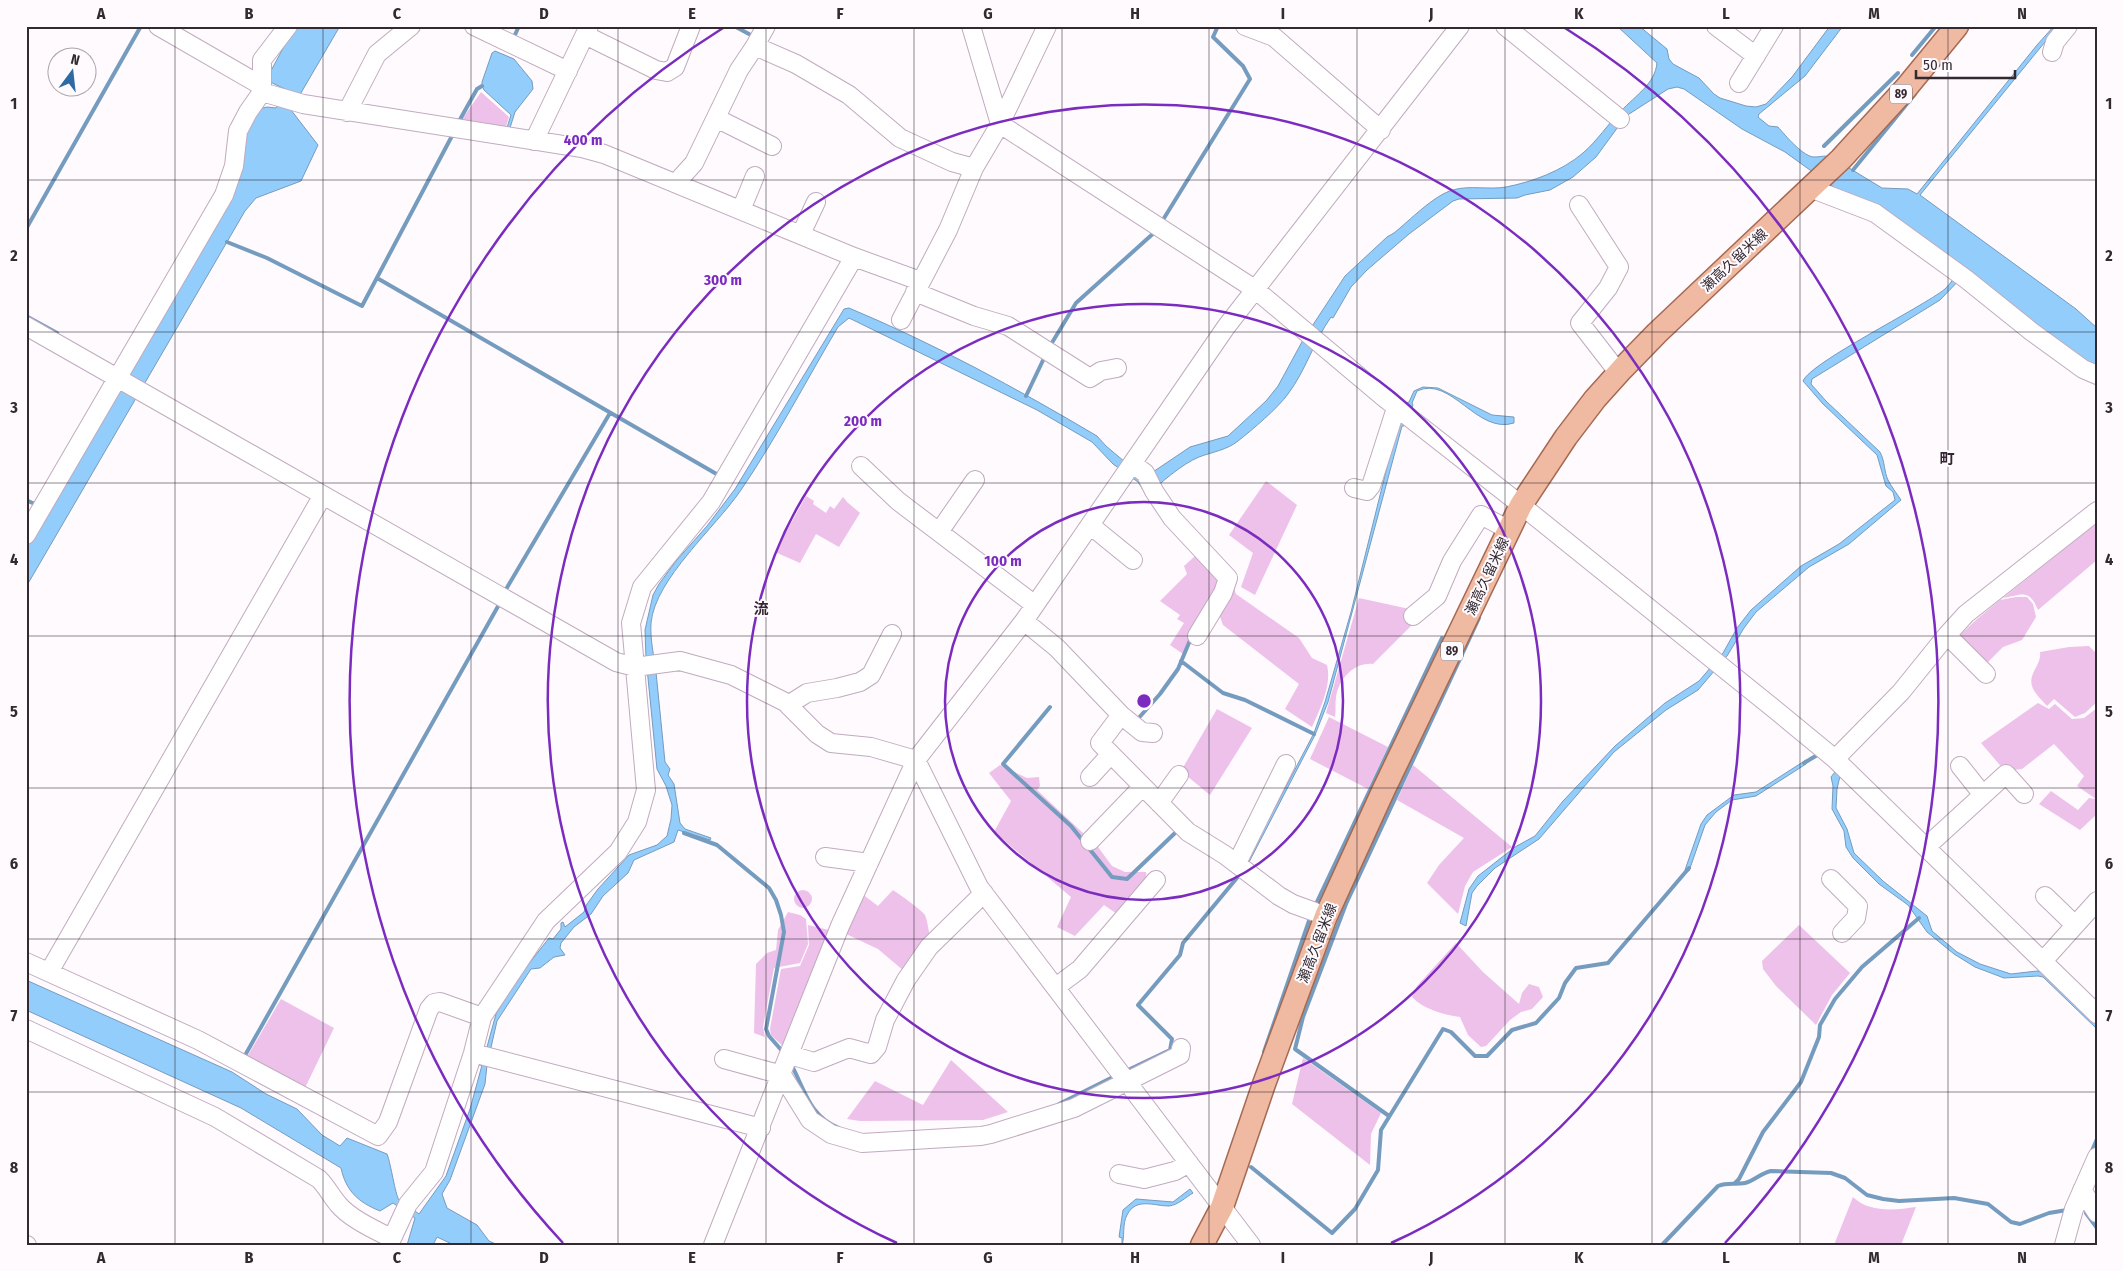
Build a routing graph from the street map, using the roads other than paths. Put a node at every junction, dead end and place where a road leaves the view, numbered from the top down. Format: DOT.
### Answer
graph roads {
  1 [pos="158,26"];
  2 [pos="288,26"];
  3 [pos="411,26"];
  4 [pos="474,26"];
  5 [pos="691,26"];
  6 [pos="766,26"];
  7 [pos="970,26"];
  8 [pos="1046,26"];
  9 [pos="1460,26"];
  10 [pos="1505,26"];
  11 [pos="1716,26"];
  12 [pos="1774,26"];
  13 [pos="1957,26"];
  14 [pos="2068,26"];
  15 [pos="1247,27"];
  16 [pos="587,31"];
  17 [pos="755,46"];
  18 [pos="2052,52"];
  19 [pos="1756,56"];
  20 [pos="568,70"];
  21 [pos="1739,83"];
  22 [pos="262,89"];
  23 [pos="347,112"];
  24 [pos="716,118"];
  25 [pos="1620,119"];
  26 [pos="1000,124"];
  27 [pos="1381,130"];
  28 [pos="534,141"];
  29 [pos="772,146"];
  30 [pos="974,168"];
  31 [pos="755,176"];
  32 [pos="676,182"];
  33 [pos="1814,184"];
  34 [pos="816,202"];
  35 [pos="1579,205"];
  36 [pos="741,210"];
  37 [pos="801,234"];
  38 [pos="854,257"];
  39 [pos="918,286"];
  40 [pos="1256,290"];
  41 [pos="901,320"];
  42 [pos="26,326"];
  43 [pos="1117,368"];
  44 [pos="1618,372"];
  45 [pos="2097,375"];
  46 [pos="117,378"];
  47 [pos="1396,408"];
  48 [pos="1133,464"];
  49 [pos="861,466"];
  50 [pos="975,480"];
  51 [pos="1354,488"];
  52 [pos="322,495"];
  53 [pos="1521,504"];
  54 [pos="2097,511"];
  55 [pos="1090,525"];
  56 [pos="1509,530"];
  57 [pos="939,532"];
  58 [pos="26,535"];
  59 [pos="1133,560"];
  60 [pos="1973,591"];
  61 [pos="1035,605"];
  62 [pos="1968,613"];
  63 [pos="1414,616"];
  64 [pos="1024,621"];
  65 [pos="892,634"];
  66 [pos="1947,635"];
  67 [pos="1197,636"];
  68 [pos="635,667"];
  69 [pos="1986,674"];
  70 [pos="788,705"];
  71 [pos="1121,715"];
  72 [pos="1153,733"];
  73 [pos="1110,754"];
  74 [pos="1835,759"];
  75 [pos="916,760"];
  76 [pos="1286,764"];
  77 [pos="1960,766"];
  78 [pos="1179,775"];
  79 [pos="1090,778"];
  80 [pos="1142,786"];
  81 [pos="2024,794"];
  82 [pos="1983,795"];
  83 [pos="1159,803"];
  84 [pos="1090,841"];
  85 [pos="1926,847"];
  86 [pos="825,857"];
  87 [pos="869,863"];
  88 [pos="1237,863"];
  89 [pos="1831,879"];
  90 [pos="1156,880"];
  91 [pos="984,893"];
  92 [pos="2045,896"];
  93 [pos="2097,901"];
  94 [pos="1326,916"];
  95 [pos="2075,926"];
  96 [pos="1842,933"];
  97 [pos="2043,961"];
  98 [pos="26,962"];
  99 [pos="49,972"];
  100 [pos="1056,987"];
  101 [pos="2097,1014"];
  102 [pos="482,1017"];
  103 [pos="26,1029"];
  104 [pos="1181,1048"];
  105 [pos="473,1053"];
  106 [pos="790,1055"];
  107 [pos="724,1059"];
  108 [pos="782,1075"];
  109 [pos="1127,1082"];
  110 [pos="761,1128"];
  111 [pos="2097,1157"];
  112 [pos="1189,1163"];
  113 [pos="1119,1174"];
  114 [pos="2082,1190"];
  115 [pos="1222,1207"];
  116 [pos="2097,1213"];
  117 [pos="390,1241"];
  118 [pos="713,1245"];
  119 [pos="1202,1245"];
  120 [pos="1250,1245"];
  121 [pos="2064,1245"];
  1 -- 22 [label="street"];
  2 -- 22 [label="street"];
  3 -- 23 [label="street"];
  4 -- 20 [label="street"];
  5 -- 16 [label="street"];
  6 -- 17 [label="street"];
  7 -- 26 [label="street"];
  8 -- 26 [label="street"];
  9 -- 27 [label="street"];
  10 -- 25 [label="street"];
  11 -- 19 [label="street"];
  12 -- 19 [label="street"];
  13 -- 33 [label="main road, 瀬高久留米線 / 89"];
  14 -- 18 [label="street"];
  15 -- 27 [label="street"];
  16 -- 20 [label="street"];
  17 -- 24 [label="street"];
  17 -- 30 [label="street"];
  19 -- 21 [label="street"];
  20 -- 28 [label="street"];
  22 -- 23 [label="street"];
  22 -- 46 [label="street"];
  23 -- 28 [label="street"];
  24 -- 29 [label="street"];
  24 -- 32 [label="street"];
  26 -- 30 [label="street"];
  26 -- 40 [label="street"];
  27 -- 40 [label="street"];
  28 -- 32 [label="street"];
  30 -- 39 [label="street"];
  31 -- 36 [label="street"];
  32 -- 36 [label="street"];
  33 -- 44 [label="main road, 瀬高久留米線 / 89"];
  33 -- 45 [label="street"];
  34 -- 37 [label="street"];
  35 -- 44 [label="street"];
  36 -- 37 [label="street"];
  37 -- 38 [label="street"];
  38 -- 39 [label="street"];
  38 -- 68 [label="street"];
  39 -- 41 [label="street"];
  39 -- 43 [label="street"];
  40 -- 47 [label="street"];
  40 -- 48 [label="street"];
  42 -- 46 [label="street"];
  44 -- 53 [label="main road, 瀬高久留米線 / 89"];
  46 -- 52 [label="street"];
  46 -- 58 [label="street"];
  47 -- 51 [label="street"];
  47 -- 53 [label="street"];
  48 -- 55 [label="street"];
  48 -- 67 [label="street"];
  49 -- 57 [label="street"];
  50 -- 57 [label="street"];
  52 -- 68 [label="street"];
  52 -- 99 [label="street"];
  53 -- 56 [label="main road, 瀬高久留米線 / 89"];
  53 -- 74 [label="street"];
  54 -- 62 [label="street"];
  55 -- 59 [label="street"];
  55 -- 61 [label="street"];
  56 -- 63 [label="street"];
  56 -- 94 [label="main road, 瀬高久留米線 / 89"];
  57 -- 61 [label="street"];
  60 -- 62 [label="street"];
  61 -- 64 [label="street"];
  62 -- 66 [label="street"];
  64 -- 71 [label="street"];
  64 -- 75 [label="street"];
  65 -- 70 [label="street"];
  66 -- 69 [label="street"];
  66 -- 74 [label="street"];
  68 -- 70 [label="street"];
  68 -- 102 [label="street"];
  70 -- 75 [label="street"];
  71 -- 72 [label="street"];
  71 -- 73 [label="street"];
  73 -- 79 [label="street"];
  73 -- 80 [label="street"];
  74 -- 85 [label="street"];
  75 -- 87 [label="street"];
  75 -- 91 [label="street"];
  76 -- 88 [label="street"];
  77 -- 82 [label="street"];
  78 -- 83 [label="street"];
  80 -- 83 [label="street"];
  80 -- 84 [label="street"];
  81 -- 82 [label="street"];
  82 -- 85 [label="street"];
  83 -- 88 [label="street"];
  85 -- 97 [label="street"];
  86 -- 87 [label="street"];
  87 -- 106 [label="street"];
  88 -- 94 [label="street"];
  89 -- 96 [label="street"];
  90 -- 100 [label="street"];
  91 -- 100 [label="street"];
  91 -- 106 [label="street"];
  92 -- 95 [label="street"];
  93 -- 95 [label="street"];
  94 -- 115 [label="main road, 瀬高久留米線 / 89"];
  95 -- 97 [label="street"];
  97 -- 101 [label="street"];
  98 -- 99 [label="street"];
  99 -- 102 [label="street"];
  100 -- 109 [label="street"];
  102 -- 105 [label="street"];
  103 -- 117 [label="street"];
  104 -- 109 [label="street"];
  105 -- 110 [label="street"];
  105 -- 117 [label="street"];
  106 -- 108 [label="street"];
  107 -- 108 [label="street"];
  108 -- 109 [label="street"];
  108 -- 110 [label="street"];
  109 -- 112 [label="street"];
  110 -- 118 [label="street"];
  111 -- 114 [label="street"];
  112 -- 113 [label="street"];
  112 -- 115 [label="street"];
  114 -- 116 [label="street"];
  114 -- 121 [label="street"];
  115 -- 119 [label="main road, 瀬高久留米線 / 89"];
  115 -- 120 [label="street"];
}
